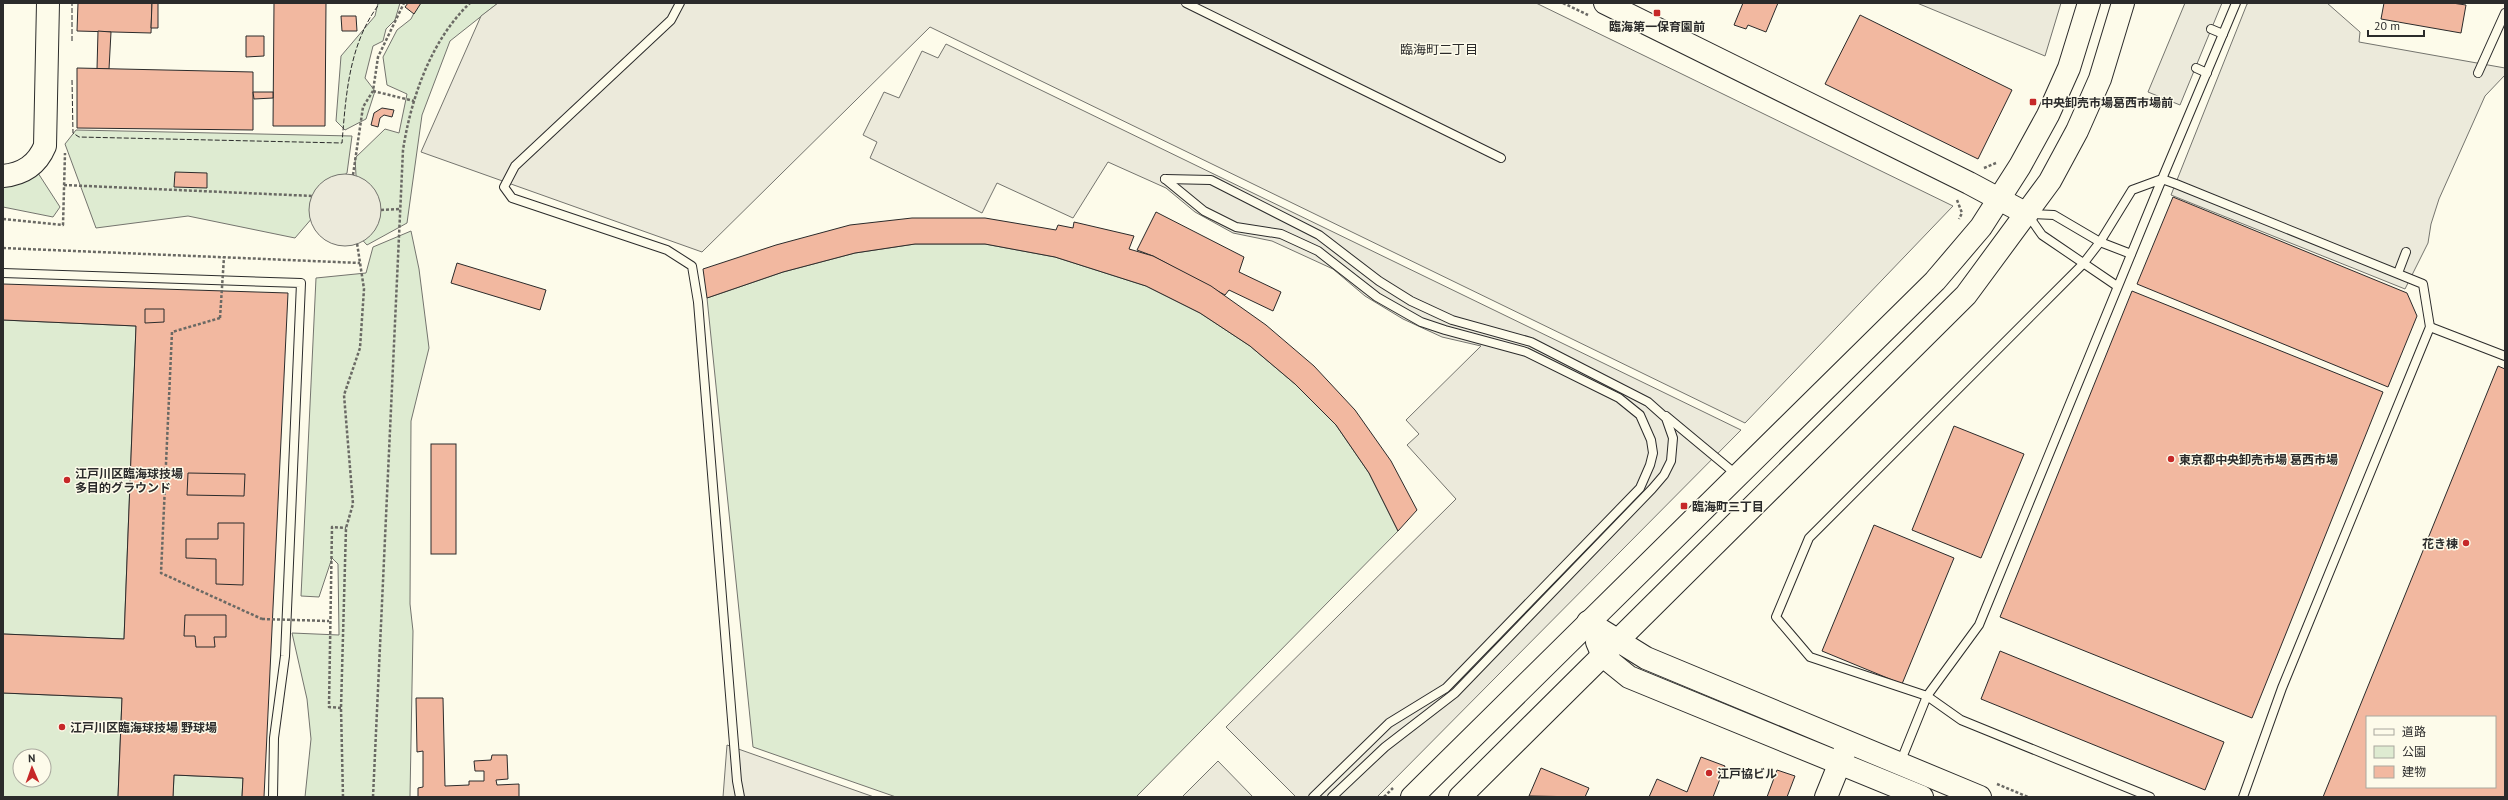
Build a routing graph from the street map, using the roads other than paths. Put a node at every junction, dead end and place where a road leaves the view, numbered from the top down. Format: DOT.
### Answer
graph roads {
  1 [pos="48,3"];
  2 [pos="680,3"];
  3 [pos="1186,3"];
  4 [pos="1605,3"];
  5 [pos="2089,3"];
  6 [pos="2123,3"];
  7 [pos="2236,3"];
  8 [pos="2505,13"];
  9 [pos="2211,29"];
  10 [pos="2223,34"];
  11 [pos="2196,68"];
  12 [pos="2478,72"];
  13 [pos="2207,73"];
  14 [pos="1501,158"];
  15 [pos="3,176"];
  16 [pos="2162,179"];
  17 [pos="1999,199"];
  18 [pos="2027,214"];
  19 [pos="2100,242"];
  20 [pos="2406,252"];
  21 [pos="2131,254"];
  22 [pos="2083,264"];
  23 [pos="2398,272"];
  24 [pos="3,273"];
  25 [pos="2117,286"];
  26 [pos="2430,327"];
  27 [pos="2505,356"];
  28 [pos="1658,409"];
  29 [pos="1739,477"];
  30 [pos="1588,622"];
  31 [pos="1620,640"];
  32 [pos="1603,656"];
  33 [pos="1927,696"];
  34 [pos="1847,743"];
  35 [pos="1839,763"];
  36 [pos="1899,764"];
  37 [pos="273,797"];
  38 [pos="740,797"];
  39 [pos="1313,797"];
  40 [pos="1332,797"];
  41 [pos="1412,797"];
  42 [pos="1460,797"];
  43 [pos="1826,797"];
  44 [pos="1922,797"];
  45 [pos="1980,797"];
  46 [pos="2150,797"];
  47 [pos="2243,797"];
  1 -- 15 [label="street"];
  2 -- 38 [label="lane"];
  3 -- 14 [label="lane"];
  4 -- 17 [label="street"];
  5 -- 17 [label="street"];
  6 -- 18 [label="street"];
  7 -- 10 [label="lane"];
  8 -- 12 [label="lane"];
  9 -- 10 [label="lane"];
  10 -- 13 [label="lane"];
  11 -- 13 [label="lane"];
  13 -- 16 [label="lane"];
  16 -- 19 [label="lane"];
  16 -- 21 [label="lane"];
  16 -- 23 [label="lane"];
  17 -- 18 [label="street"];
  17 -- 29 [label="street"];
  18 -- 19 [label="lane"];
  18 -- 22 [label="lane"];
  18 -- 31 [label="street"];
  19 -- 21 [label="lane"];
  19 -- 22 [label="lane"];
  20 -- 23 [label="lane"];
  21 -- 25 [label="lane"];
  22 -- 25 [label="lane"];
  22 -- 33 [label="lane"];
  23 -- 26 [label="lane"];
  24 -- 37 [label="lane"];
  25 -- 33 [label="lane"];
  26 -- 27 [label="lane"];
  26 -- 47 [label="lane"];
  28 -- 29 [label="lane"];
  28 -- 39 [label="lane"];
  28 -- 40 [label="lane"];
  29 -- 30 [label="street"];
  30 -- 31 [label="street"];
  30 -- 32 [label="street"];
  30 -- 41 [label="street"];
  31 -- 32 [label="street"];
  31 -- 34 [label="street"];
  32 -- 35 [label="street"];
  32 -- 42 [label="street"];
  33 -- 36 [label="lane"];
  33 -- 46 [label="lane"];
  34 -- 35 [label="street"];
  34 -- 36 [label="street"];
  35 -- 43 [label="street"];
  35 -- 44 [label="street"];
  36 -- 45 [label="street"];
}
